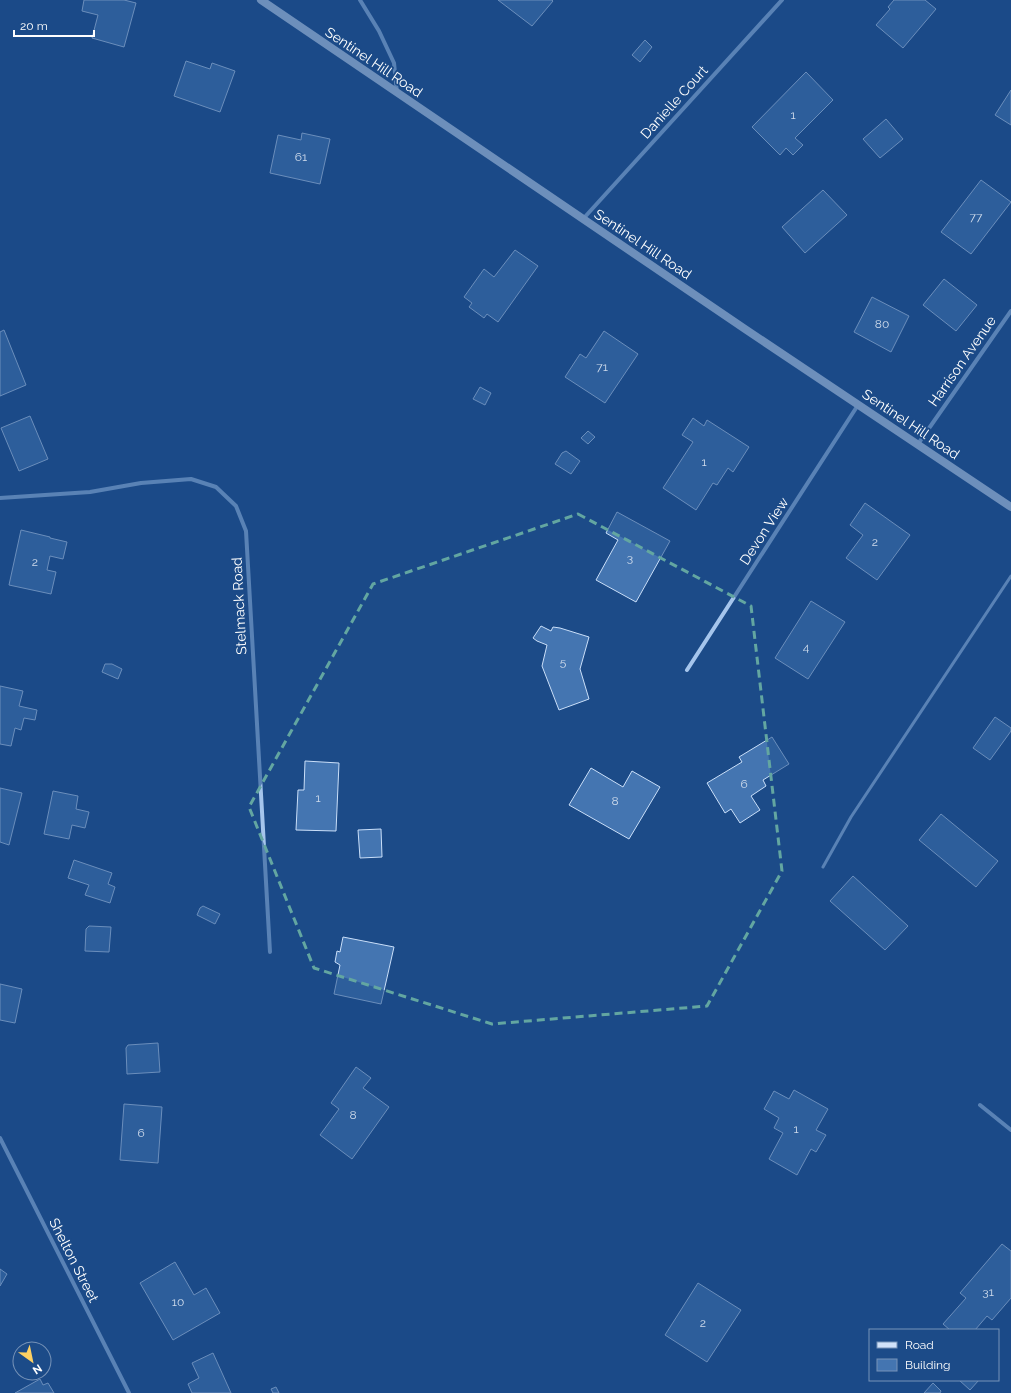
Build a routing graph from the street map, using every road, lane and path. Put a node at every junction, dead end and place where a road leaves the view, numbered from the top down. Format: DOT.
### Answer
graph roads {
  1 [pos="261,0"];
  2 [pos="360,0"];
  3 [pos="782,0"];
  4 [pos="397,94"];
  5 [pos="583,219"];
  6 [pos="1011,311"];
  7 [pos="859,405"];
  8 [pos="918,444"];
  9 [pos="0,498"];
  10 [pos="1011,507"];
  11 [pos="1011,576"];
  12 [pos="687,670"];
  13 [pos="823,867"];
  14 [pos="270,952"];
  15 [pos="980,1105"];
  16 [pos="1011,1130"];
  17 [pos="0,1138"];
  18 [pos="129,1393"];
  1 -- 4 [label="main road, Sentinel Hill Road"];
  2 -- 4 [label="street"];
  3 -- 5 [label="street, Danielle Court"];
  4 -- 5 [label="main road, Sentinel Hill Road"];
  5 -- 7 [label="main road, Sentinel Hill Road"];
  6 -- 8 [label="street, Harrison Avenue"];
  7 -- 8 [label="main road, Sentinel Hill Road"];
  7 -- 12 [label="street, Devon View"];
  8 -- 10 [label="main road, Sentinel Hill Road"];
  9 -- 14 [label="street, Stelmack Road"];
  11 -- 13 [label="lane"];
  15 -- 16 [label="street"];
  17 -- 18 [label="street, Shelton Street"];
}
